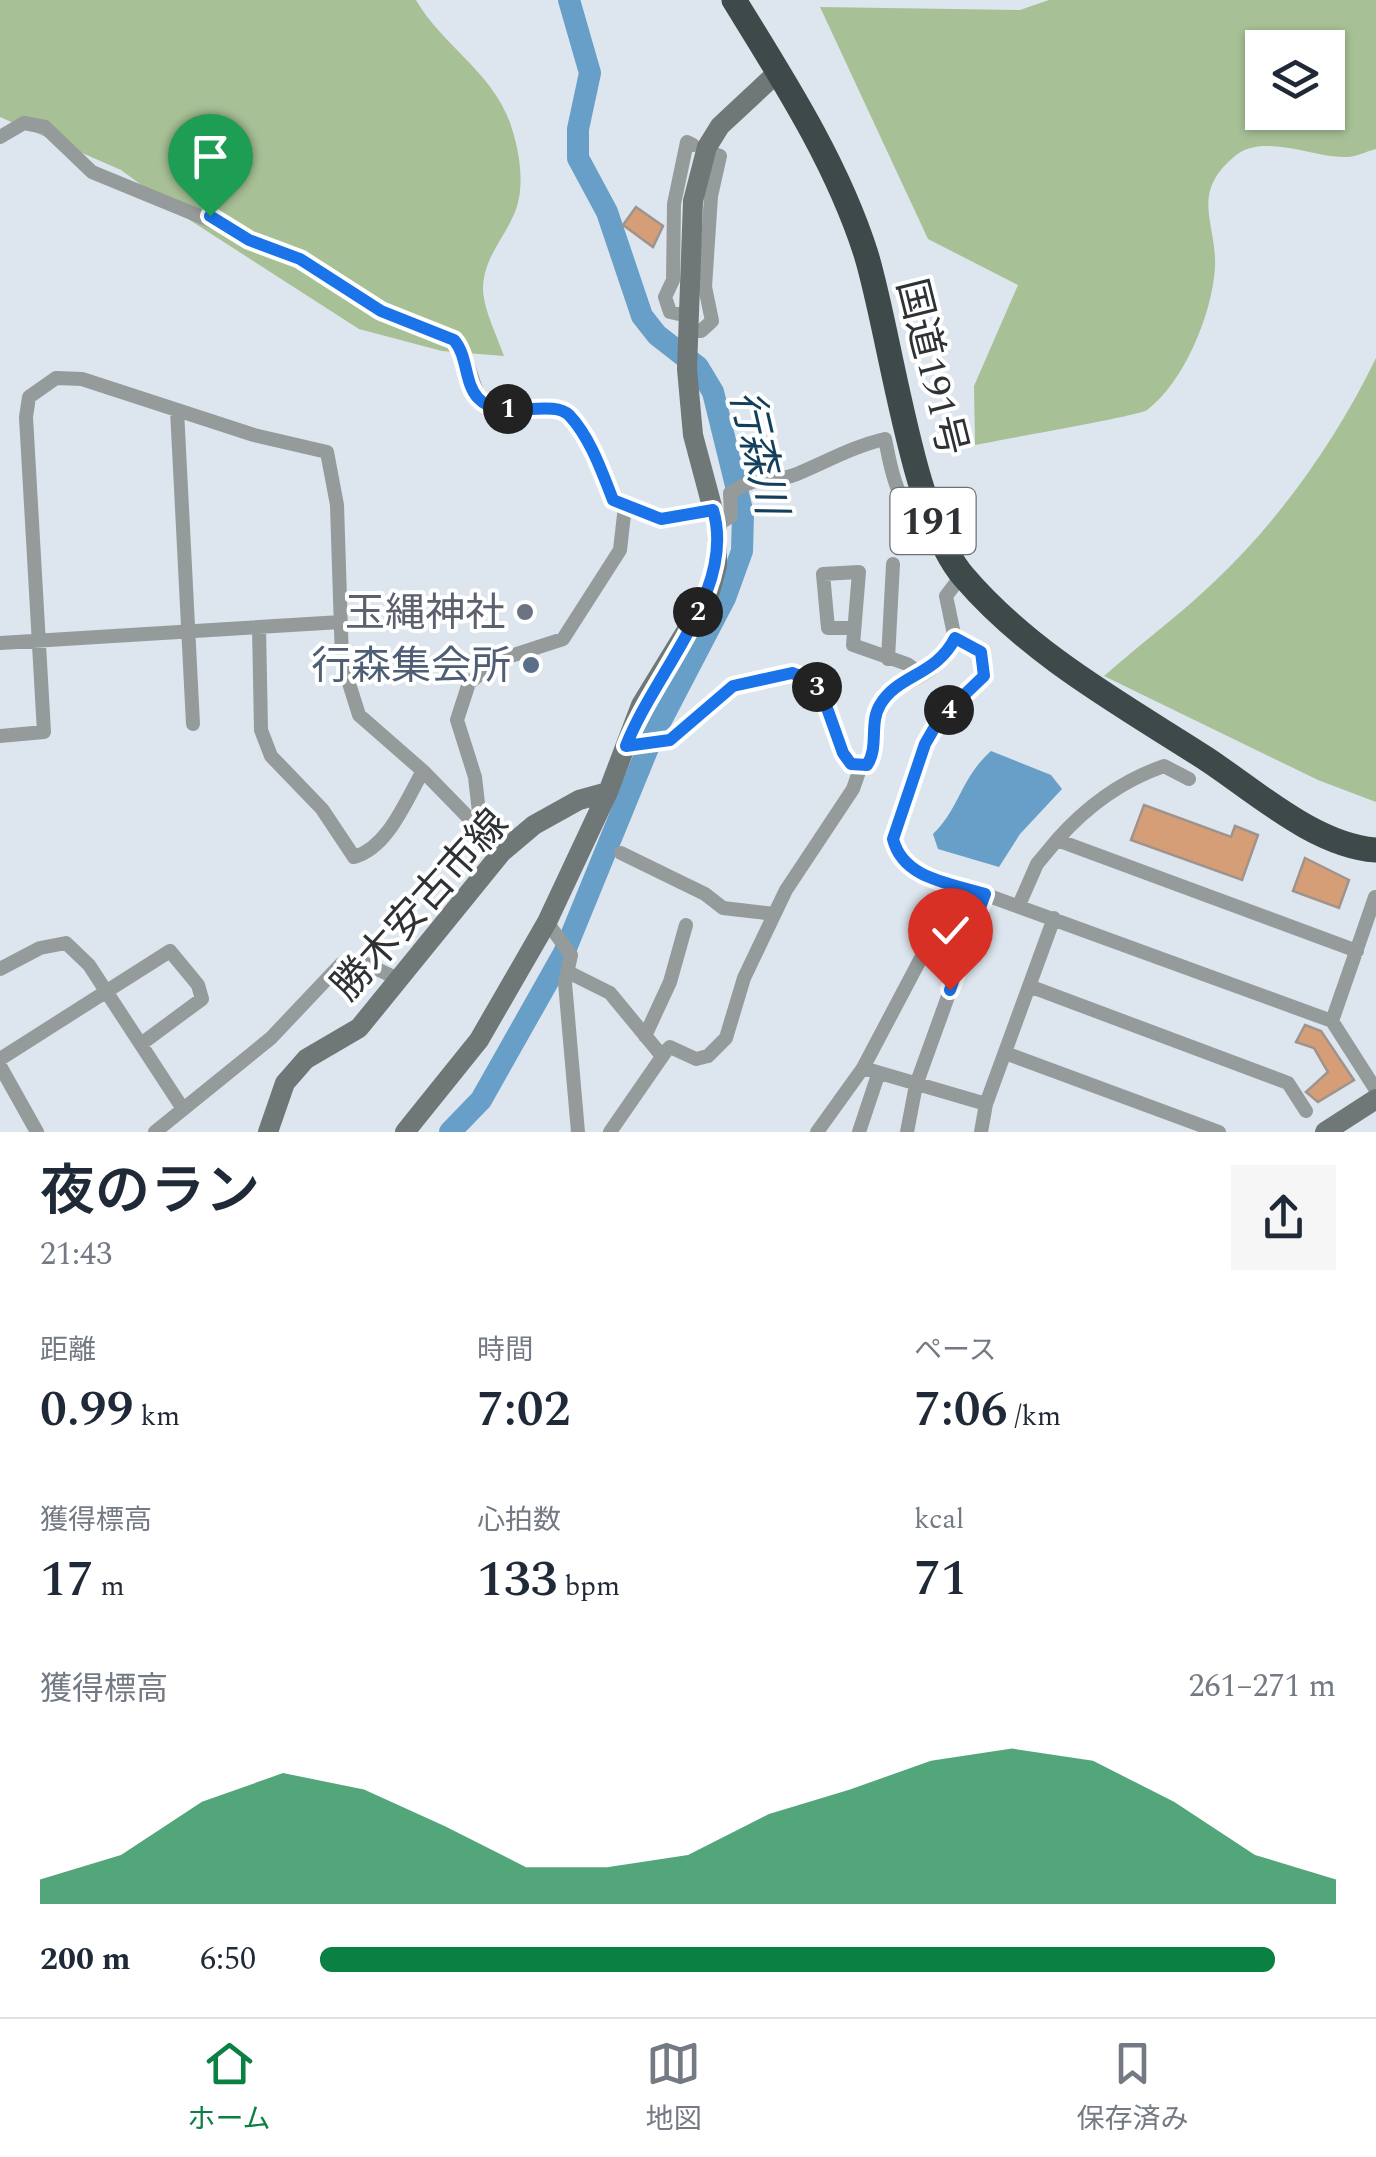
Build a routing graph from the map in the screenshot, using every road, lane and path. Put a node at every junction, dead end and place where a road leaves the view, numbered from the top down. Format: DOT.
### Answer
graph roads {
  1 [pos="734,0"];
  2 [pos="778,72"];
  3 [pos="0,137"];
  4 [pos="693,144"];
  5 [pos="714,154"];
  6 [pos="688,327"];
  7 [pos="178,410"];
  8 [pos="626,506"];
  9 [pos="715,518"];
  10 [pos="932,520"];
  11 [pos="893,564"];
  12 [pos="962,576"];
  13 [pos="341,622"];
  14 [pos="259,627"];
  15 [pos="854,628"];
  16 [pos="188,632"];
  17 [pos="955,638"];
  18 [pos="36,640"];
  19 [pos="0,642"];
  20 [pos="888,659"];
  21 [pos="921,674"];
  22 [pos="193,724"];
  23 [pos="0,736"];
  24 [pos="626,746"];
  25 [pos="861,766"];
  26 [pos="424,770"];
  27 [pos="1188,778"];
  28 [pos="608,792"];
  29 [pos="481,833"];
  30 [pos="1057,840"];
  31 [pos="1376,850"];
  32 [pos="502,852"];
  33 [pos="621,853"];
  34 [pos="959,886"];
  35 [pos="985,894"];
  36 [pos="1375,897"];
  37 [pos="1019,905"];
  38 [pos="774,914"];
  39 [pos="1054,918"];
  40 [pos="686,926"];
  41 [pos="553,928"];
  42 [pos="1356,951"];
  43 [pos="0,969"];
  44 [pos="568,972"];
  45 [pos="396,978"];
  46 [pos="1030,986"];
  47 [pos="106,989"];
  48 [pos="1332,1020"];
  49 [pos="645,1036"];
  50 [pos="142,1044"];
  51 [pos="1005,1053"];
  52 [pos="662,1056"];
  53 [pos="0,1062"];
  54 [pos="863,1068"];
  55 [pos="878,1075"];
  56 [pos="916,1085"];
  57 [pos="1376,1090"];
  58 [pos="1376,1099"];
  59 [pos="986,1104"];
  60 [pos="184,1109"];
  61 [pos="1306,1111"];
  62 [pos="37,1132"];
  63 [pos="155,1132"];
  64 [pos="268,1132"];
  65 [pos="405,1132"];
  66 [pos="578,1132"];
  67 [pos="610,1132"];
  68 [pos="817,1132"];
  69 [pos="858,1132"];
  70 [pos="907,1132"];
  71 [pos="981,1132"];
  72 [pos="1219,1132"];
  73 [pos="1325,1132"];
  1 -- 2 [label="highway, 国道191号 / 191"];
  2 -- 6 [label="main road"];
  2 -- 10 [label="highway, 国道191号 / 191"];
  3 -- 8 [label="street"];
  4 -- 6 [label="street"];
  5 -- 6 [label="street"];
  6 -- 9 [label="main road"];
  7 -- 13 [label="street"];
  7 -- 16 [label="street"];
  7 -- 18 [label="street"];
  8 -- 9 [label="street"];
  8 -- 29 [label="street"];
  9 -- 10 [label="street"];
  9 -- 24 [label="main road"];
  10 -- 12 [label="highway, 国道191号 / 191"];
  11 -- 20 [label="street"];
  12 -- 17 [label="street"];
  12 -- 31 [label="highway, 国道191号 / 191"];
  13 -- 14 [label="street"];
  13 -- 26 [label="street"];
  14 -- 16 [label="street"];
  14 -- 26 [label="street"];
  15 -- 15 [label="street"];
  15 -- 20 [label="street"];
  16 -- 18 [label="street"];
  16 -- 22 [label="street"];
  17 -- 21 [label="street"];
  17 -- 34 [label="street"];
  18 -- 19 [label="street"];
  18 -- 23 [label="street"];
  20 -- 21 [label="street"];
  21 -- 25 [label="street"];
  24 -- 25 [label="street"];
  24 -- 28 [label="main road"];
  25 -- 38 [label="street"];
  26 -- 29 [label="street"];
  27 -- 30 [label="street"];
  28 -- 32 [label="main road, 勝木安古市線"];
  28 -- 41 [label="main road"];
  29 -- 32 [label="street"];
  30 -- 37 [label="street"];
  30 -- 42 [label="street"];
  32 -- 45 [label="main road, 勝木安古市線"];
  33 -- 38 [label="street"];
  34 -- 35 [label="street"];
  34 -- 54 [label="street"];
  35 -- 37 [label="street"];
  35 -- 56 [label="street"];
  36 -- 42 [label="street"];
  37 -- 39 [label="street"];
  38 -- 52 [label="street"];
  39 -- 46 [label="street"];
  39 -- 48 [label="street"];
  40 -- 49 [label="street"];
  41 -- 44 [label="street"];
  41 -- 65 [label="main road"];
  42 -- 48 [label="street"];
  43 -- 47 [label="street"];
  44 -- 49 [label="street"];
  44 -- 66 [label="street"];
  45 -- 60 [label="street"];
  45 -- 64 [label="main road, 勝木安古市線"];
  46 -- 51 [label="street"];
  46 -- 61 [label="street"];
  47 -- 50 [label="street"];
  47 -- 50 [label="street"];
  47 -- 53 [label="street"];
  48 -- 57 [label="street"];
  49 -- 52 [label="street"];
  50 -- 60 [label="street"];
  51 -- 59 [label="street"];
  51 -- 72 [label="street"];
  52 -- 67 [label="street"];
  53 -- 62 [label="street"];
  54 -- 55 [label="street"];
  54 -- 68 [label="street"];
  55 -- 56 [label="street"];
  55 -- 69 [label="street"];
  56 -- 59 [label="street"];
  56 -- 70 [label="street"];
  58 -- 73 [label="main road"];
  59 -- 71 [label="street"];
  60 -- 63 [label="street"];
}
